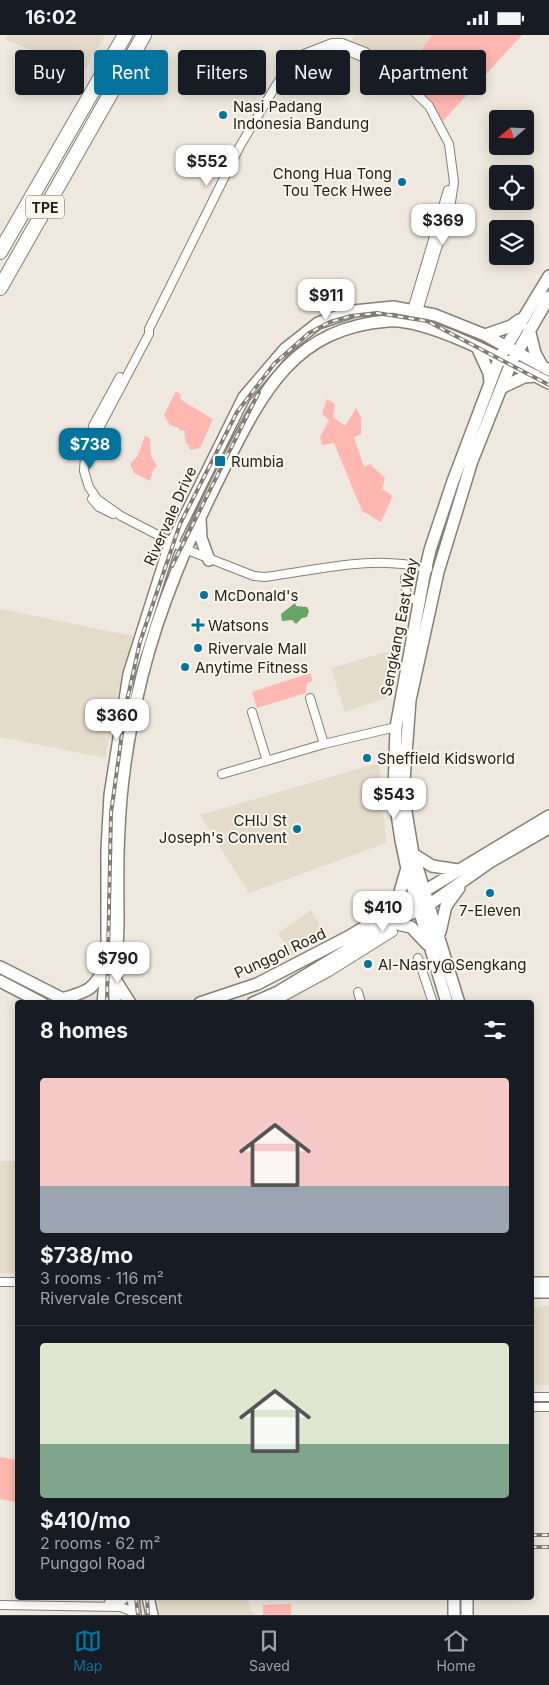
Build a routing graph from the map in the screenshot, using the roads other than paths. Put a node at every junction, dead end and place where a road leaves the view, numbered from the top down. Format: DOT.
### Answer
graph roads {
  1 [pos="125,35"];
  2 [pos="144,35"];
  3 [pos="0,252"];
  4 [pos="549,276"];
  5 [pos="0,288"];
  6 [pos="549,297"];
  7 [pos="415,311"];
  8 [pos="522,318"];
  9 [pos="529,329"];
  10 [pos="485,335"];
  11 [pos="506,346"];
  12 [pos="478,349"];
  13 [pos="517,352"];
  14 [pos="500,357"];
  15 [pos="511,363"];
  16 [pos="542,371"];
  17 [pos="490,383"];
  18 [pos="549,383"];
  19 [pos="503,387"];
  20 [pos="200,517"];
  21 [pos="172,542"];
  22 [pos="185,549"];
  23 [pos="209,560"];
  24 [pos="426,568"];
  25 [pos="438,572"];
  26 [pos="405,577"];
  27 [pos="420,600"];
  28 [pos="310,698"];
  29 [pos="252,712"];
  30 [pos="396,727"];
  31 [pos="324,744"];
  32 [pos="267,761"];
  33 [pos="222,774"];
  34 [pos="549,816"];
  35 [pos="549,828"];
  36 [pos="413,854"];
  37 [pos="407,869"];
  38 [pos="458,870"];
  39 [pos="465,880"];
  40 [pos="420,893"];
  41 [pos="425,906"];
  42 [pos="391,923"];
  43 [pos="439,937"];
  44 [pos="432,951"];
  45 [pos="418,957"];
  46 [pos="107,964"];
  47 [pos="0,967"];
  48 [pos="115,980"];
  49 [pos="0,981"];
  50 [pos="358,992"];
  51 [pos="36,1000"];
  52 [pos="65,1000"];
  53 [pos="69,1000"];
  54 [pos="104,1000"];
  55 [pos="115,1000"];
  56 [pos="128,1000"];
  57 [pos="208,1000"];
  58 [pos="266,1000"];
  59 [pos="360,1000"];
  60 [pos="432,1000"];
  61 [pos="446,1000"];
  62 [pos="458,1000"];
  63 [pos="0,1282"];
  64 [pos="15,1283"];
  65 [pos="534,1283"];
  66 [pos="549,1283"];
  67 [pos="534,1292"];
  68 [pos="549,1292"];
  69 [pos="534,1397"];
  70 [pos="549,1397"];
  71 [pos="534,1407"];
  72 [pos="549,1407"];
  73 [pos="0,1600"];
  74 [pos="122,1600"];
  75 [pos="133,1600"];
  76 [pos="149,1600"];
  77 [pos="454,1600"];
  78 [pos="467,1600"];
  79 [pos="0,1605"];
  80 [pos="135,1614"];
  81 [pos="152,1615"];
  82 [pos="454,1615"];
  83 [pos="468,1615"];
  1 -- 3 [label="highway, TPE"];
  2 -- 5 [label="highway, TPE"];
  4 -- 8 [label="main road, Sengkang East Way"];
  6 -- 9 [label="main road, Sengkang East Way"];
  7 -- 10 [label="main road, Rivervale Drive"];
  7 -- 21 [label="main road, Rivervale Drive"];
  7 -- 21 [label="street"];
  8 -- 10 [label="main road"];
  8 -- 11 [label="main road, Sengkang East Way"];
  9 -- 13 [label="main road, Sengkang East Way"];
  9 -- 16 [label="main road"];
  10 -- 11 [label="main road, Rivervale Drive"];
  11 -- 13 [label="main road, Rivervale Drive"];
  11 -- 14 [label="main road, Sengkang East Way"];
  12 -- 14 [label="main road, Rivervale Drive"];
  12 -- 17 [label="main road"];
  12 -- 20 [label="main road, Rivervale Drive"];
  13 -- 15 [label="main road, Sengkang East Way"];
  13 -- 16 [label="main road, Rivervale Drive"];
  14 -- 15 [label="main road, Rivervale Drive"];
  14 -- 17 [label="main road, Sengkang East Way"];
  15 -- 16 [label="main road, Rivervale Drive"];
  15 -- 19 [label="main road, Sengkang East Way"];
  16 -- 18 [label="main road, Rivervale Drive"];
  16 -- 19 [label="main road"];
  17 -- 24 [label="main road, Sengkang East Way"];
  19 -- 25 [label="main road, Sengkang East Way"];
  20 -- 22 [label="main road, Rivervale Drive"];
  20 -- 23 [label="main road"];
  21 -- 22 [label="street"];
  21 -- 46 [label="main road, Rivervale Drive"];
  22 -- 23 [label="street"];
  22 -- 48 [label="main road, Rivervale Drive"];
  23 -- 24 [label="street"];
  24 -- 25 [label="street"];
  24 -- 27 [label="main road, Sengkang East Way"];
  25 -- 36 [label="main road, Sengkang East Way"];
  26 -- 27 [label="street"];
  27 -- 30 [label="main road, Sengkang East Way"];
  28 -- 31 [label="street"];
  29 -- 32 [label="street"];
  30 -- 31 [label="street"];
  30 -- 37 [label="main road, Sengkang East Way"];
  31 -- 32 [label="street"];
  32 -- 33 [label="street"];
  34 -- 38 [label="main road, Punggol Road"];
  35 -- 39 [label="main road, Punggol Road"];
  36 -- 38 [label="main road"];
  36 -- 40 [label="main road, Sengkang East Way"];
  37 -- 40 [label="main road, Sengkang East Way"];
  37 -- 42 [label="main road"];
  38 -- 40 [label="main road, Punggol Road"];
  39 -- 41 [label="main road, Punggol Road"];
  39 -- 43 [label="main road"];
  40 -- 41 [label="main road, Sengkang East Way"];
  40 -- 42 [label="main road, Punggol Road"];
  41 -- 42 [label="main road, Punggol Road"];
  41 -- 43 [label="main road, Sengkang East Way"];
  41 -- 44 [label="main road, Sengkang East Way"];
  42 -- 44 [label="main road"];
  42 -- 57 [label="main road, Punggol Road"];
  42 -- 58 [label="main road, Punggol Road"];
  43 -- 62 [label="main road, Sengkang East Way"];
  44 -- 61 [label="main road, Sengkang East Way"];
  45 -- 60 [label="street"];
  46 -- 53 [label="main road"];
  46 -- 54 [label="main road, Rivervale Drive"];
  47 -- 52 [label="main road"];
  48 -- 55 [label="main road, Rivervale Drive"];
  48 -- 56 [label="main road"];
  49 -- 51 [label="main road"];
  50 -- 59 [label="street"];
  63 -- 64 [label="street"];
  65 -- 66 [label="main road"];
  67 -- 68 [label="main road"];
  69 -- 70 [label="street"];
  71 -- 72 [label="street"];
  73 -- 74 [label="street"];
  75 -- 80 [label="main road"];
  76 -- 81 [label="main road"];
  77 -- 82 [label="main road"];
  78 -- 83 [label="main road"];
  79 -- 80 [label="street"];
}
